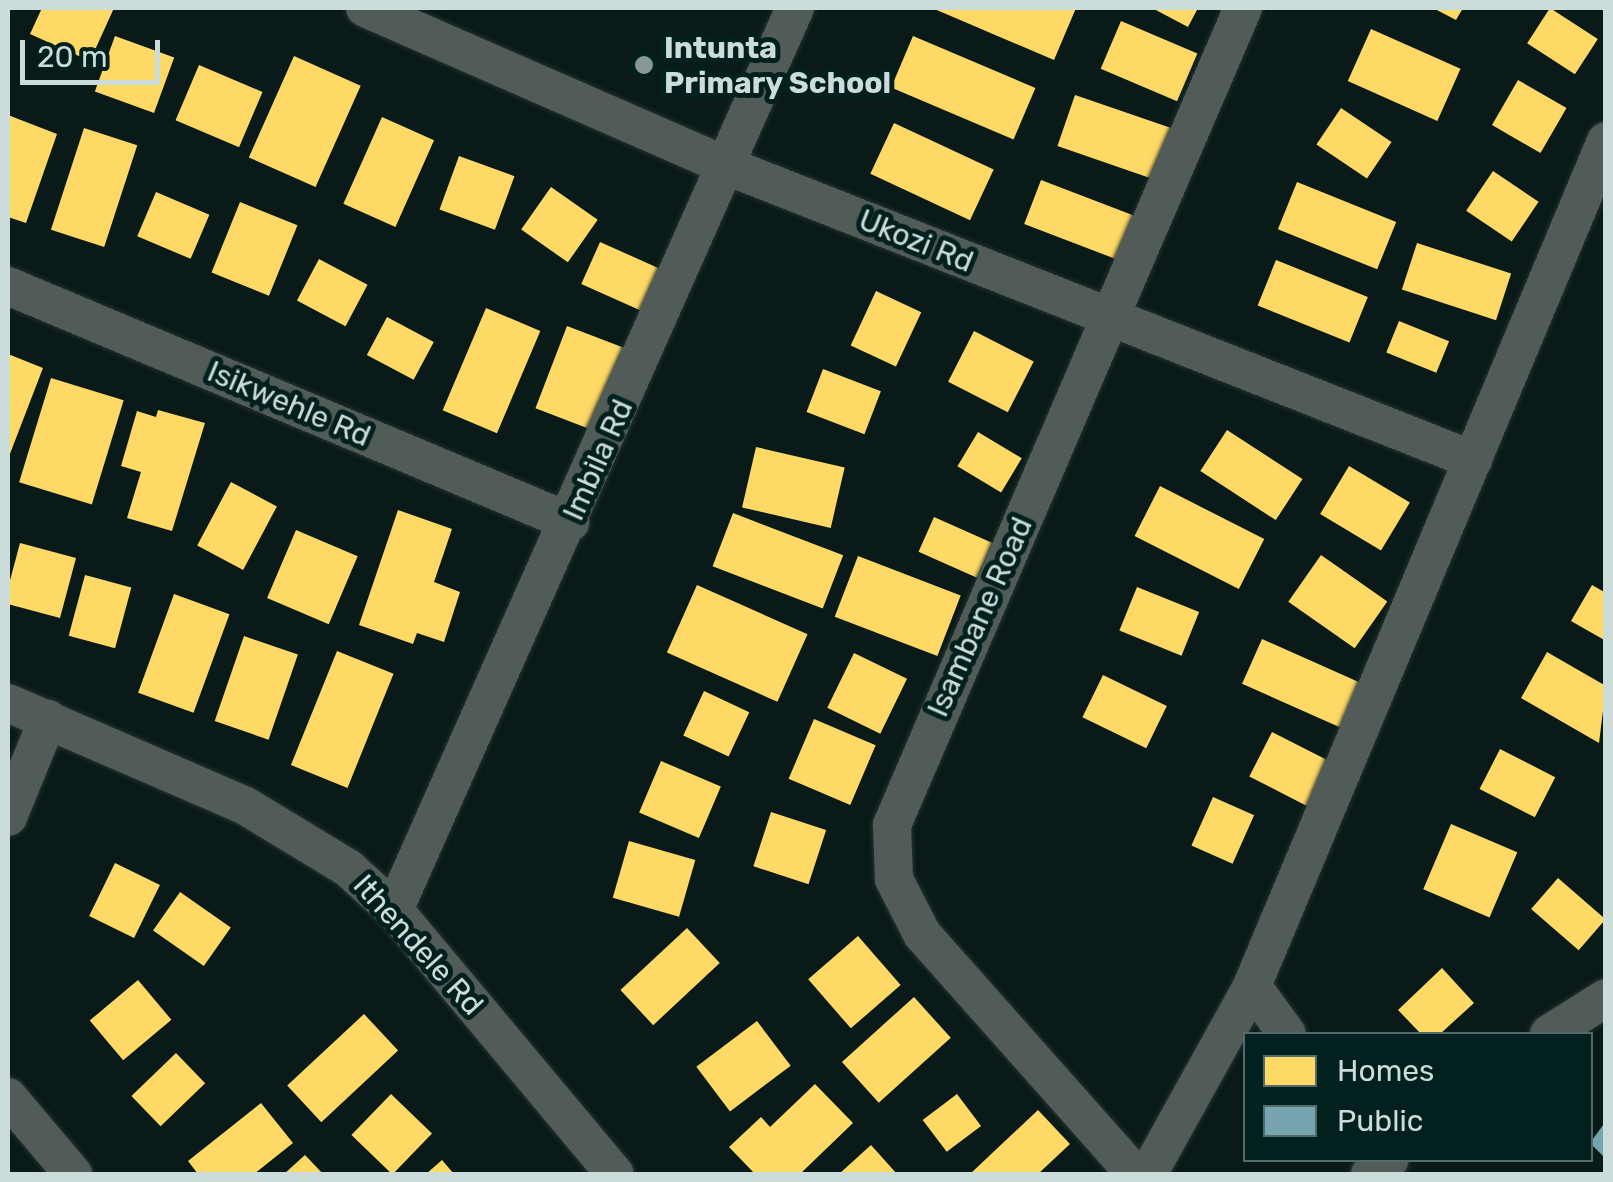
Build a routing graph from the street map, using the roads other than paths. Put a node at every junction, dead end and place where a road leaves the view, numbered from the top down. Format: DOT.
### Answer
graph roads {
  1 [pos="365,8"];
  2 [pos="796,8"];
  3 [pos="1243,8"];
  4 [pos="1606,141"];
  5 [pos="727,166"];
  6 [pos="8,286"];
  7 [pos="1112,319"];
  8 [pos="1472,460"];
  9 [pos="570,522"];
  10 [pos="8,703"];
  11 [pos="48,719"];
  12 [pos="8,817"];
  13 [pos="394,910"];
  14 [pos="1252,986"];
  15 [pos="1606,998"];
  16 [pos="1286,1032"];
  17 [pos="1552,1032"];
  18 [pos="8,1097"];
  19 [pos="73,1174"];
  20 [pos="615,1174"];
  21 [pos="1136,1174"];
  22 [pos="1148,1174"];
  1 -- 5 [label="street, Ukozi Rd"];
  2 -- 5 [label="street, Imbila Rd"];
  3 -- 7 [label="street, Isambane Road"];
  4 -- 8 [label="street"];
  5 -- 7 [label="street, Ukozi Rd"];
  5 -- 9 [label="street, Imbila Rd"];
  6 -- 9 [label="street, Isikwehle Rd"];
  7 -- 8 [label="street, Ukozi Rd"];
  7 -- 21 [label="street, Isambane Road"];
  8 -- 14 [label="street"];
  9 -- 13 [label="street, Imbila Rd"];
  10 -- 11 [label="street, Ithendele Rd"];
  11 -- 12 [label="street"];
  11 -- 13 [label="street, Ithendele Rd"];
  13 -- 20 [label="street, Ithendele Rd"];
  14 -- 16 [label="street"];
  14 -- 22 [label="street"];
  15 -- 17 [label="street"];
  18 -- 19 [label="street"];
}
